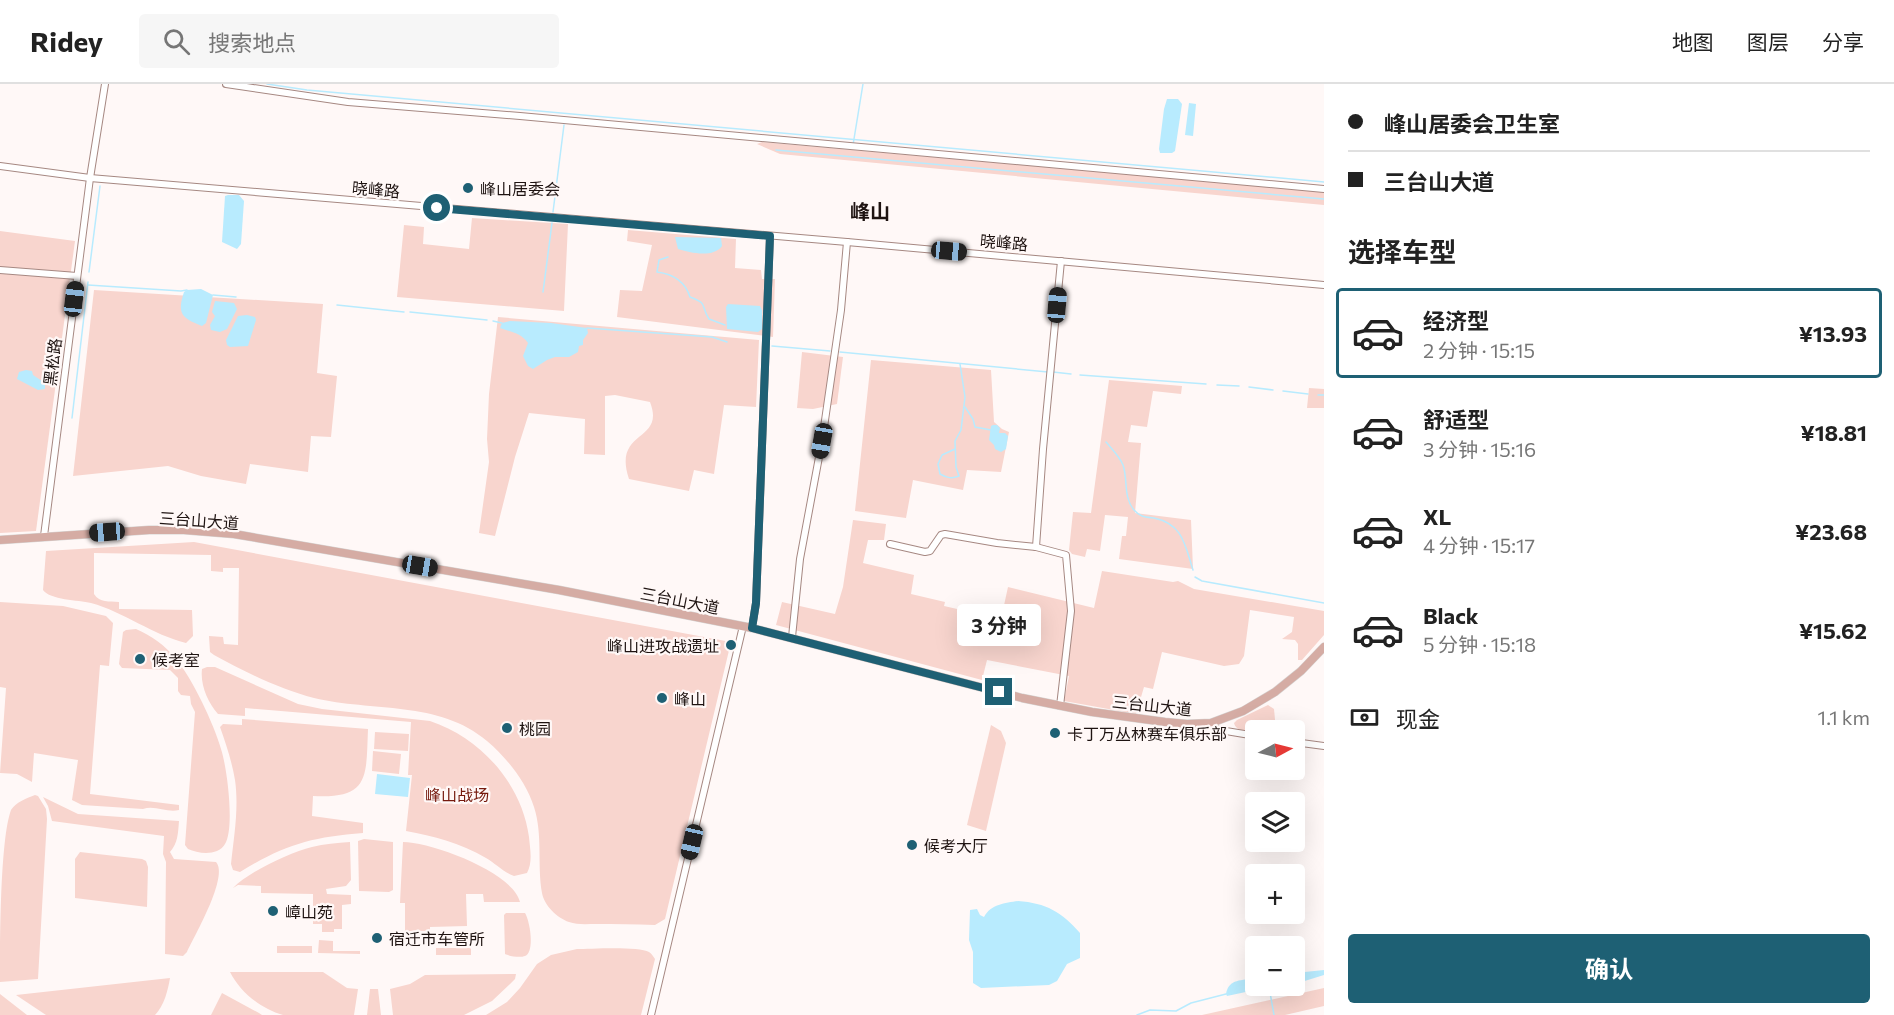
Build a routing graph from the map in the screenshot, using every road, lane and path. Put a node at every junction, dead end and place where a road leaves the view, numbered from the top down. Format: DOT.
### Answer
graph roads {
  1 [pos="105,84"];
  2 [pos="226,84"];
  3 [pos="0,165"];
  4 [pos="90,178"];
  5 [pos="1324,189"];
  6 [pos="770,236"];
  7 [pos="846,242"];
  8 [pos="1061,261"];
  9 [pos="0,270"];
  10 [pos="77,276"];
  11 [pos="1324,285"];
  12 [pos="44,536"];
  13 [pos="0,540"];
  14 [pos="890,544"];
  15 [pos="1036,547"];
  16 [pos="748,627"];
  17 [pos="792,637"];
  18 [pos="1324,646"];
  19 [pos="1060,706"];
  20 [pos="1187,724"];
  21 [pos="1245,733"];
  22 [pos="1305,743"];
  23 [pos="1324,746"];
  24 [pos="651,1015"];
  1 -- 4 [label="street, 黑松路"];
  2 -- 5 [label="street"];
  3 -- 4 [label="street, 晓峰路"];
  4 -- 6 [label="street, 晓峰路"];
  4 -- 10 [label="street, 黑松路"];
  6 -- 7 [label="street, 晓峰路"];
  6 -- 16 [label="street"];
  7 -- 8 [label="street, 晓峰路"];
  7 -- 17 [label="street"];
  8 -- 11 [label="street, 晓峰路"];
  8 -- 15 [label="street"];
  9 -- 10 [label="street"];
  10 -- 12 [label="street, 黑松路"];
  12 -- 13 [label="main road, 三台山大道"];
  12 -- 16 [label="main road, 三台山大道"];
  14 -- 15 [label="street"];
  15 -- 19 [label="street"];
  16 -- 17 [label="main road, 三台山大道"];
  16 -- 24 [label="street"];
  17 -- 19 [label="main road, 三台山大道"];
  18 -- 20 [label="main road, 三台山大道"];
  19 -- 20 [label="main road, 三台山大道"];
  20 -- 21 [label="street"];
  22 -- 23 [label="street"];
}
